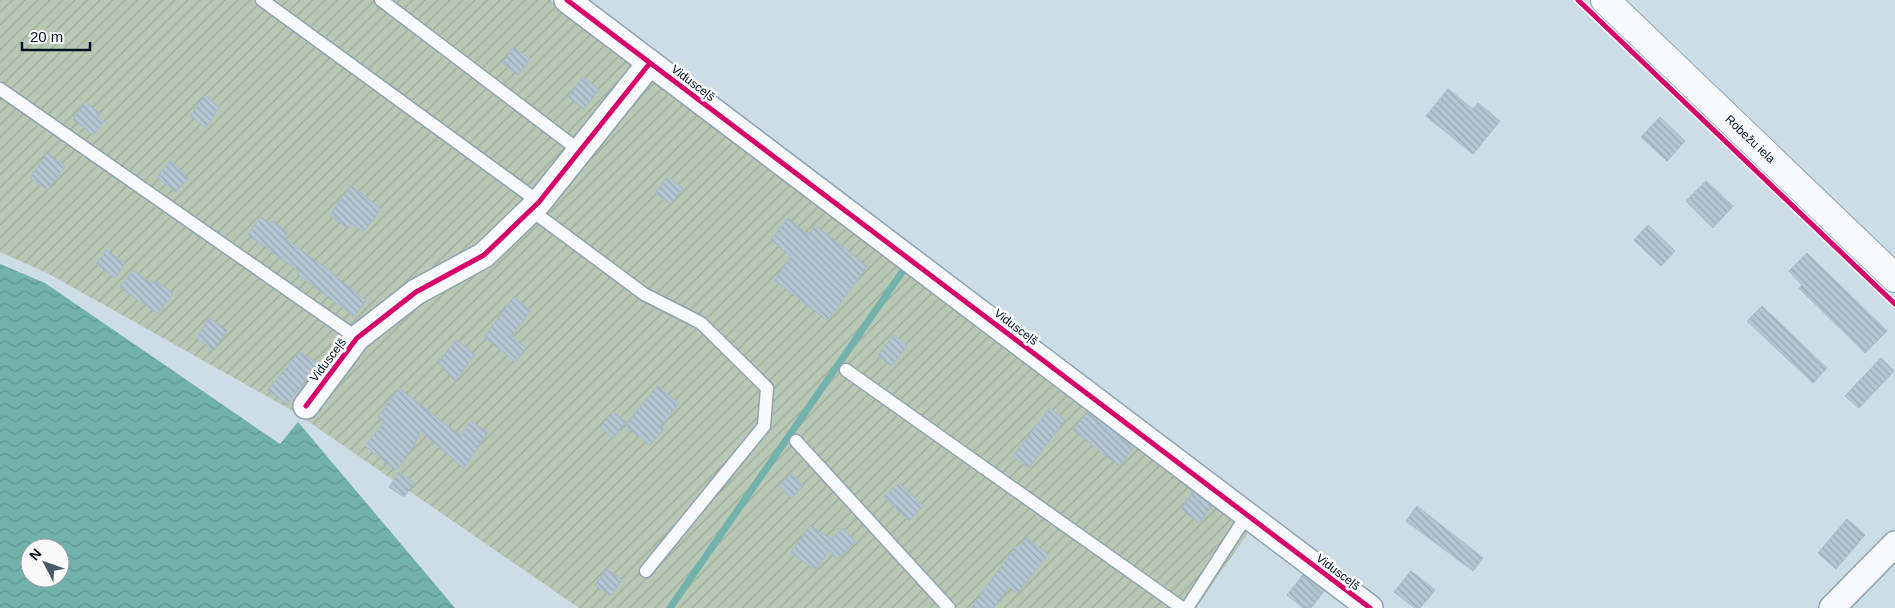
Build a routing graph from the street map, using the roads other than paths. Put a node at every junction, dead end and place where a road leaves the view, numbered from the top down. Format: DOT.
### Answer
graph roads {
  1 [pos="262,0"];
  2 [pos="381,0"];
  3 [pos="567,0"];
  4 [pos="1605,0"];
  5 [pos="650,62"];
  6 [pos="0,89"];
  7 [pos="580,151"];
  8 [pos="535,206"];
  9 [pos="1895,278"];
  10 [pos="357,338"];
  11 [pos="846,370"];
  12 [pos="306,406"];
  13 [pos="796,441"];
  14 [pos="1247,515"];
  15 [pos="1895,544"];
  16 [pos="646,571"];
  17 [pos="948,608"];
  18 [pos="1182,608"];
  19 [pos="1187,608"];
  20 [pos="1370,608"];
  21 [pos="1832,608"];
  1 -- 8 [label="lane"];
  2 -- 7 [label="lane"];
  3 -- 5 [label="street, Vidusceļš"];
  4 -- 9 [label="main road, Robežu iela"];
  5 -- 7 [label="street, Vidusceļš"];
  5 -- 14 [label="street, Vidusceļš"];
  6 -- 10 [label="lane"];
  7 -- 8 [label="street, Vidusceļš"];
  8 -- 10 [label="street, Vidusceļš"];
  8 -- 16 [label="lane"];
  10 -- 12 [label="street, Vidusceļš"];
  11 -- 18 [label="lane"];
  13 -- 17 [label="lane"];
  14 -- 19 [label="lane"];
  14 -- 20 [label="street, Vidusceļš"];
  15 -- 21 [label="street"];
}
